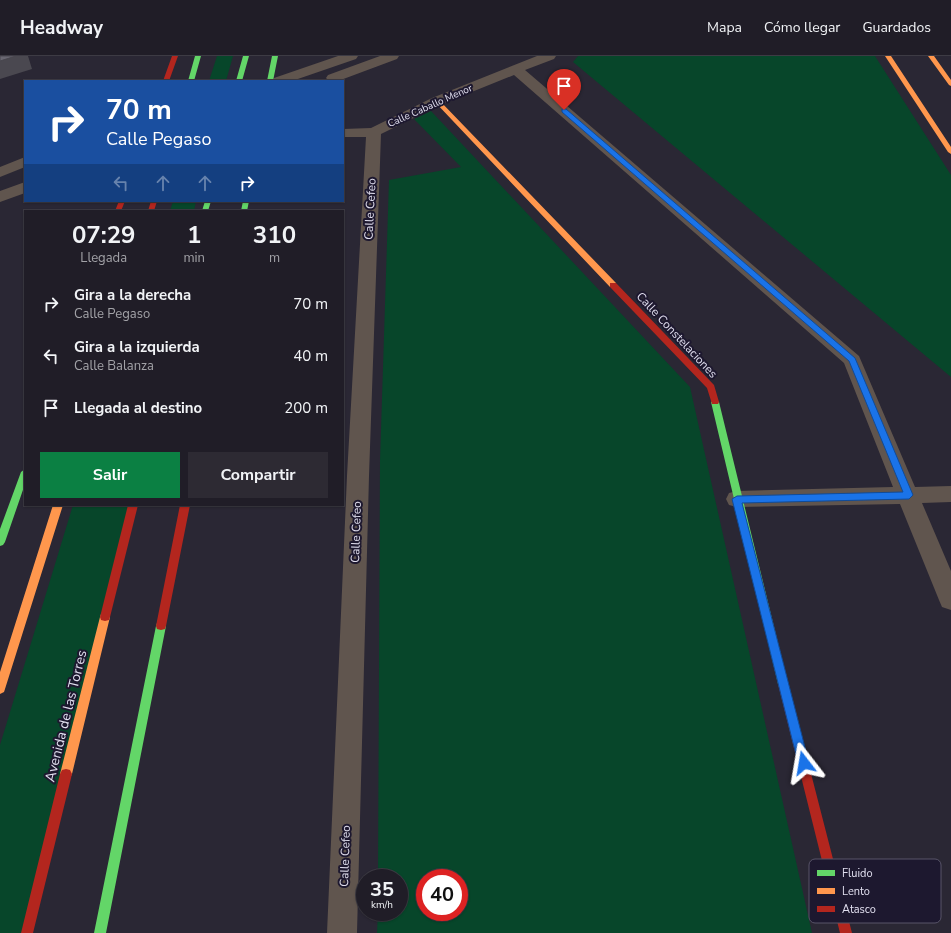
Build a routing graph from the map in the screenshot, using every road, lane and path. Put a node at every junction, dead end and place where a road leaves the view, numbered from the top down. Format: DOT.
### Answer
graph roads {
  1 [pos="175,56"];
  2 [pos="198,56"];
  3 [pos="246,56"];
  4 [pos="275,56"];
  5 [pos="351,56"];
  6 [pos="392,56"];
  7 [pos="549,56"];
  8 [pos="888,56"];
  9 [pos="931,56"];
  10 [pos="516,69"];
  11 [pos="166,80"];
  12 [pos="191,80"];
  13 [pos="239,80"];
  14 [pos="270,80"];
  15 [pos="282,80"];
  16 [pos="327,80"];
  17 [pos="951,84"];
  18 [pos="437,101"];
  19 [pos="374,132"];
  20 [pos="344,133"];
  21 [pos="951,152"];
  22 [pos="24,162"];
  23 [pos="0,172"];
  24 [pos="24,187"];
  25 [pos="0,197"];
  26 [pos="24,475"];
  27 [pos="351,476"];
  28 [pos="951,494"];
  29 [pos="909,495"];
  30 [pos="737,499"];
  31 [pos="58,506"];
  32 [pos="133,506"];
  33 [pos="185,506"];
  34 [pos="0,542"];
  35 [pos="951,600"];
  36 [pos="0,688"];
  37 [pos="827,859"];
  38 [pos="843,923"];
  39 [pos="27,933"];
  40 [pos="100,933"];
  41 [pos="342,933"];
  42 [pos="846,933"];
  1 -- 11 [label="main road"];
  2 -- 12 [label="main road"];
  3 -- 13 [label="main road"];
  4 -- 14 [label="main road"];
  5 -- 15 [label="street"];
  6 -- 16 [label="street"];
  7 -- 10 [label="street, Calle Caballo Menor"];
  8 -- 21 [label="main road"];
  9 -- 17 [label="main road"];
  10 -- 18 [label="street, Calle Caballo Menor"];
  10 -- 29 [label="street"];
  18 -- 19 [label="street, Calle Caballo Menor"];
  18 -- 30 [label="main road, Calle Constelaciones"];
  19 -- 20 [label="street, Calle Caballo Menor"];
  19 -- 27 [label="street, Calle Cefeo"];
  22 -- 23 [label="street"];
  24 -- 25 [label="street"];
  26 -- 34 [label="main road"];
  27 -- 41 [label="street, Calle Cefeo"];
  28 -- 29 [label="street"];
  29 -- 30 [label="street"];
  29 -- 35 [label="street"];
  30 -- 37 [label="main road, Calle Constelaciones"];
  31 -- 36 [label="main road"];
  32 -- 39 [label="main road, Avenida de las Torres"];
  33 -- 40 [label="main road"];
  38 -- 42 [label="main road, Calle Constelaciones"];
}
